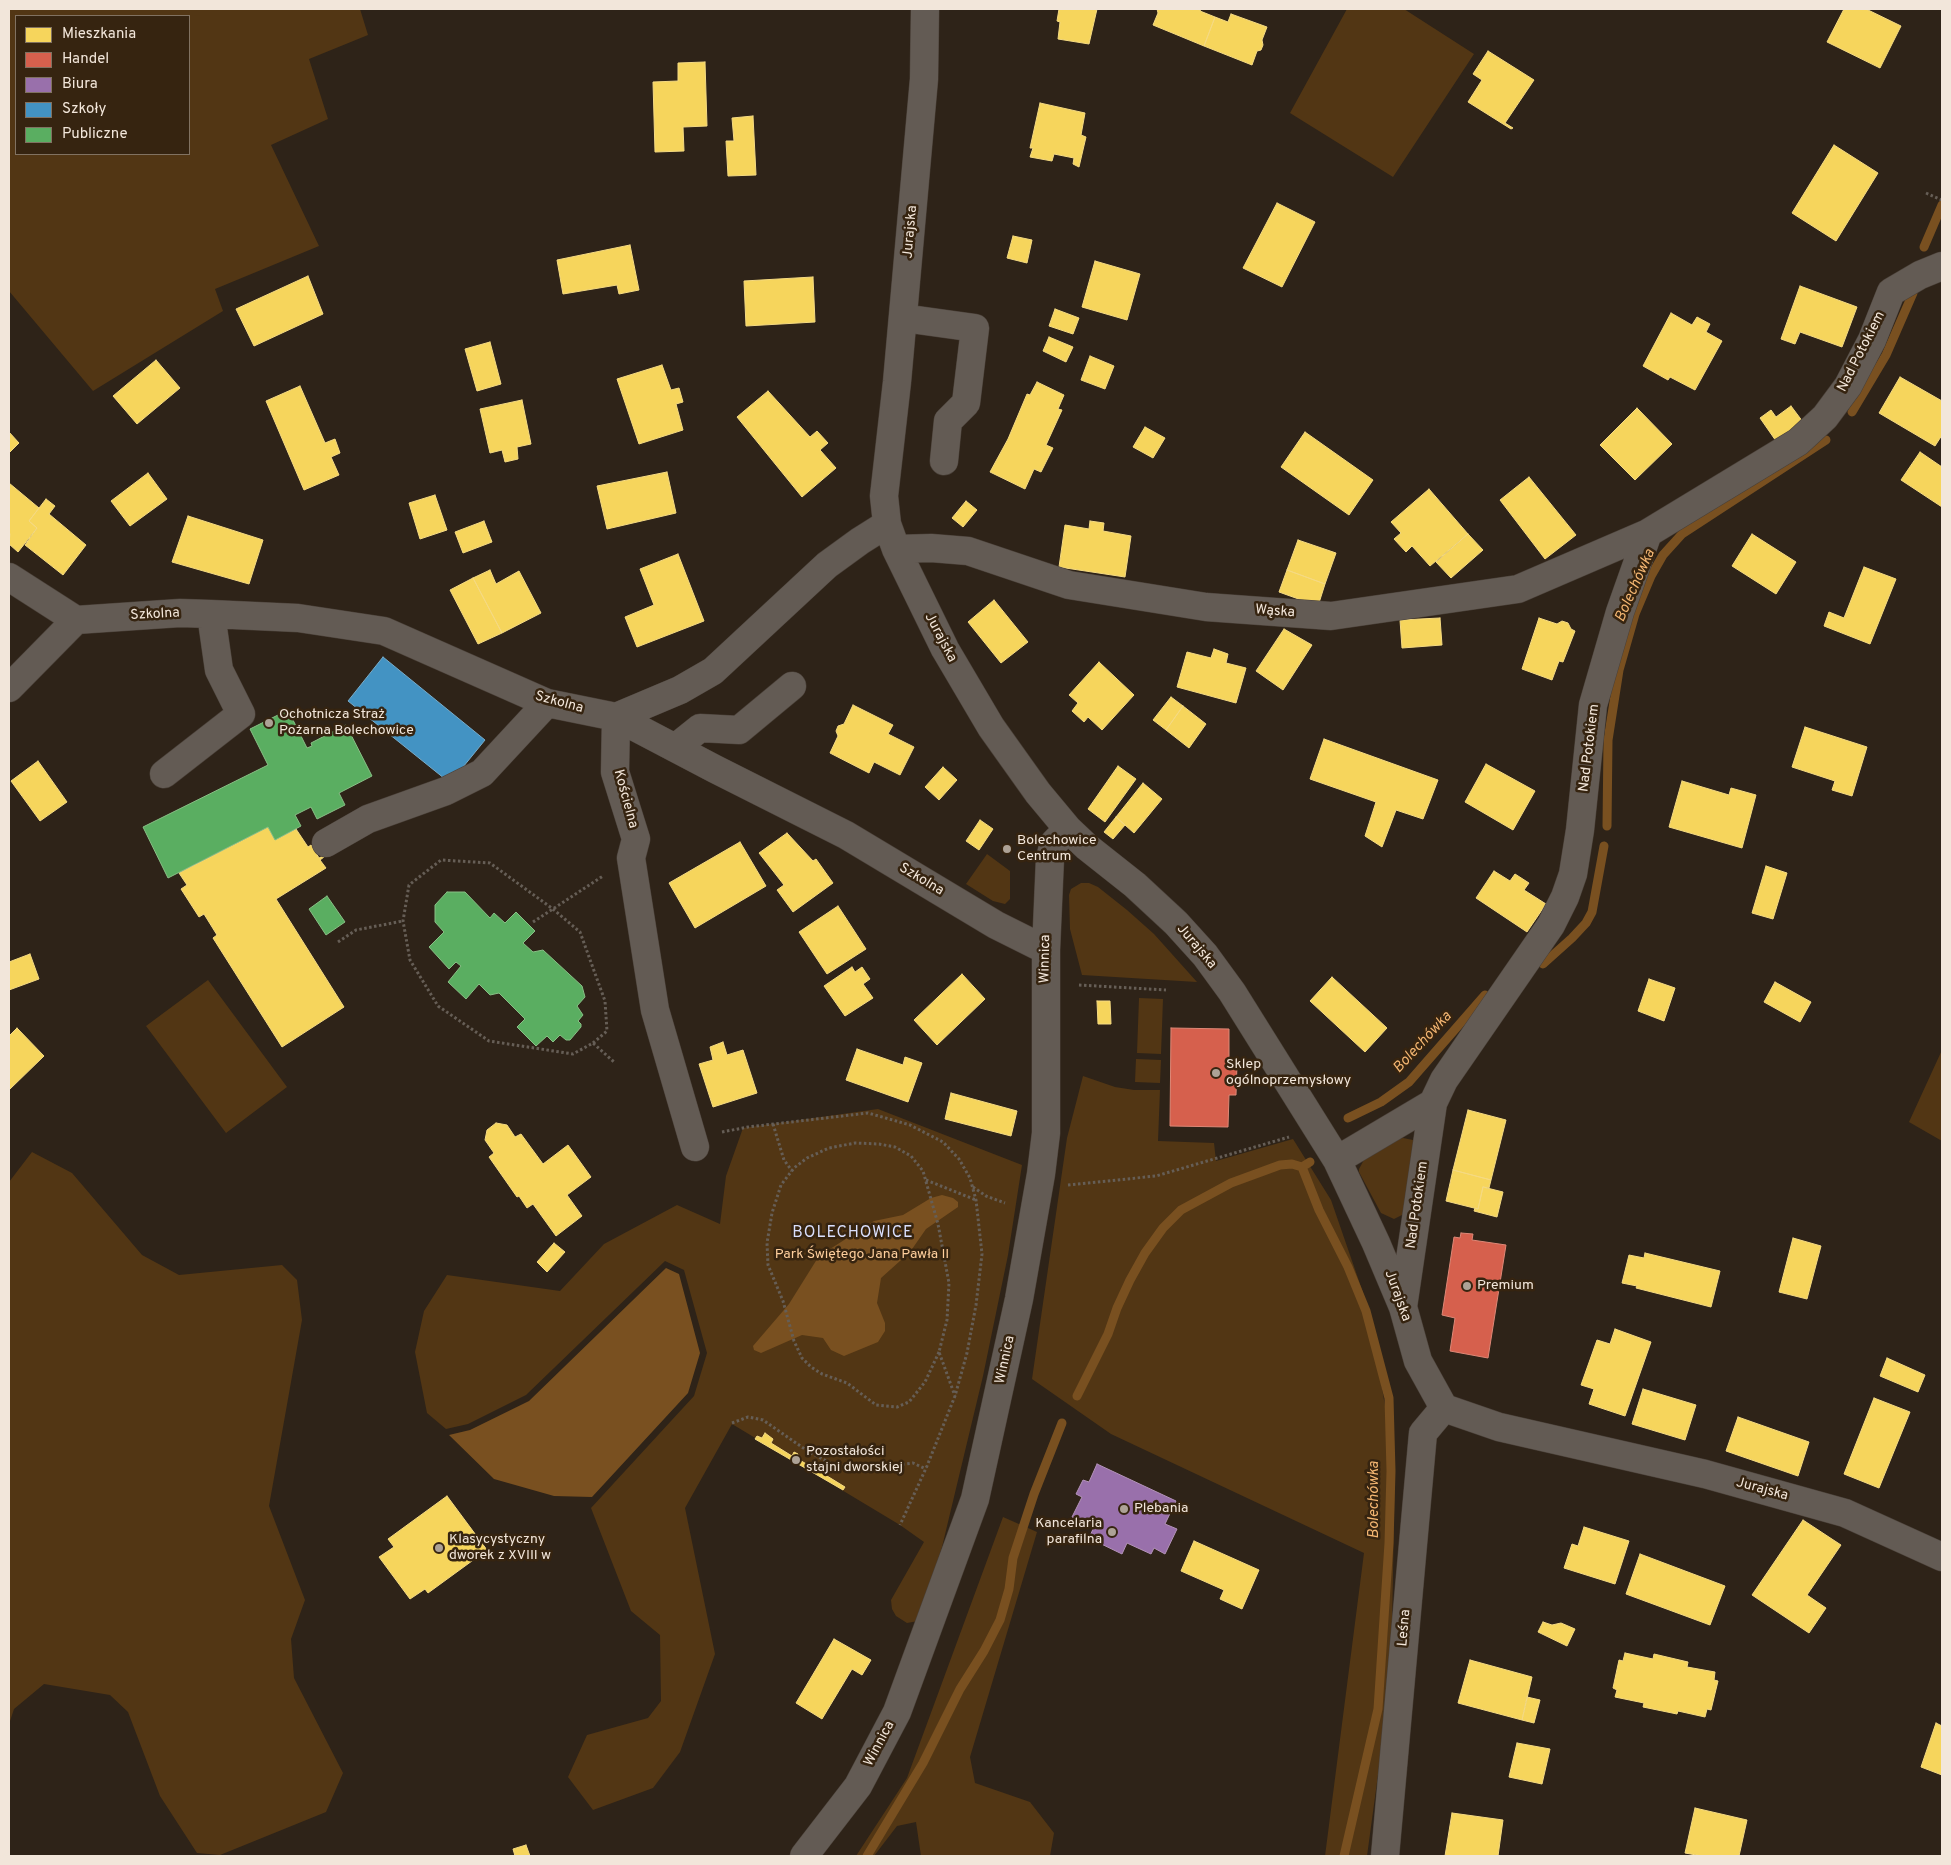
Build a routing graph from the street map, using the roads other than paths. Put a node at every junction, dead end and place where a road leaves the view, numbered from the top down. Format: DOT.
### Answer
graph roads {
  1 [pos="925,9"];
  2 [pos="1942,259"];
  3 [pos="903,318"];
  4 [pos="944,461"];
  5 [pos="887,524"];
  6 [pos="1648,533"];
  7 [pos="896,549"];
  8 [pos="9,576"];
  9 [pos="211,614"];
  10 [pos="76,620"];
  11 [pos="792,686"];
  12 [pos="9,688"];
  13 [pos="546,703"];
  14 [pos="616,717"];
  15 [pos="675,748"];
  16 [pos="164,774"];
  17 [pos="1068,829"];
  18 [pos="326,843"];
  19 [pos="1046,950"];
  20 [pos="1433,1103"];
  21 [pos="693,1142"];
  22 [pos="1337,1160"];
  23 [pos="1404,1307"];
  24 [pos="1444,1408"];
  25 [pos="1942,1557"];
  26 [pos="804,1856"];
  27 [pos="1385,1856"];
  1 -- 3 [label="street, Jurajska"];
  2 -- 6 [label="street, Nad Potokiem"];
  3 -- 4 [label="street"];
  3 -- 5 [label="street, Jurajska"];
  5 -- 7 [label="street, Jurajska"];
  5 -- 14 [label="street"];
  6 -- 7 [label="street, Wąska"];
  6 -- 20 [label="street, Nad Potokiem"];
  7 -- 17 [label="street, Jurajska"];
  8 -- 10 [label="street"];
  9 -- 10 [label="street, Szkolna"];
  9 -- 13 [label="street, Szkolna"];
  9 -- 16 [label="street"];
  10 -- 12 [label="street"];
  11 -- 15 [label="street"];
  13 -- 14 [label="street, Szkolna"];
  13 -- 18 [label="street"];
  14 -- 15 [label="street, Szkolna"];
  14 -- 21 [label="street, Kościelna"];
  15 -- 19 [label="street, Szkolna"];
  17 -- 19 [label="street, Winnica"];
  17 -- 22 [label="street, Jurajska"];
  19 -- 26 [label="street, Winnica"];
  20 -- 22 [label="street"];
  20 -- 23 [label="street, Nad Potokiem"];
  22 -- 23 [label="street, Jurajska"];
  23 -- 24 [label="street, Jurajska"];
  24 -- 25 [label="street, Jurajska"];
  24 -- 27 [label="street, Leśna"];
}
